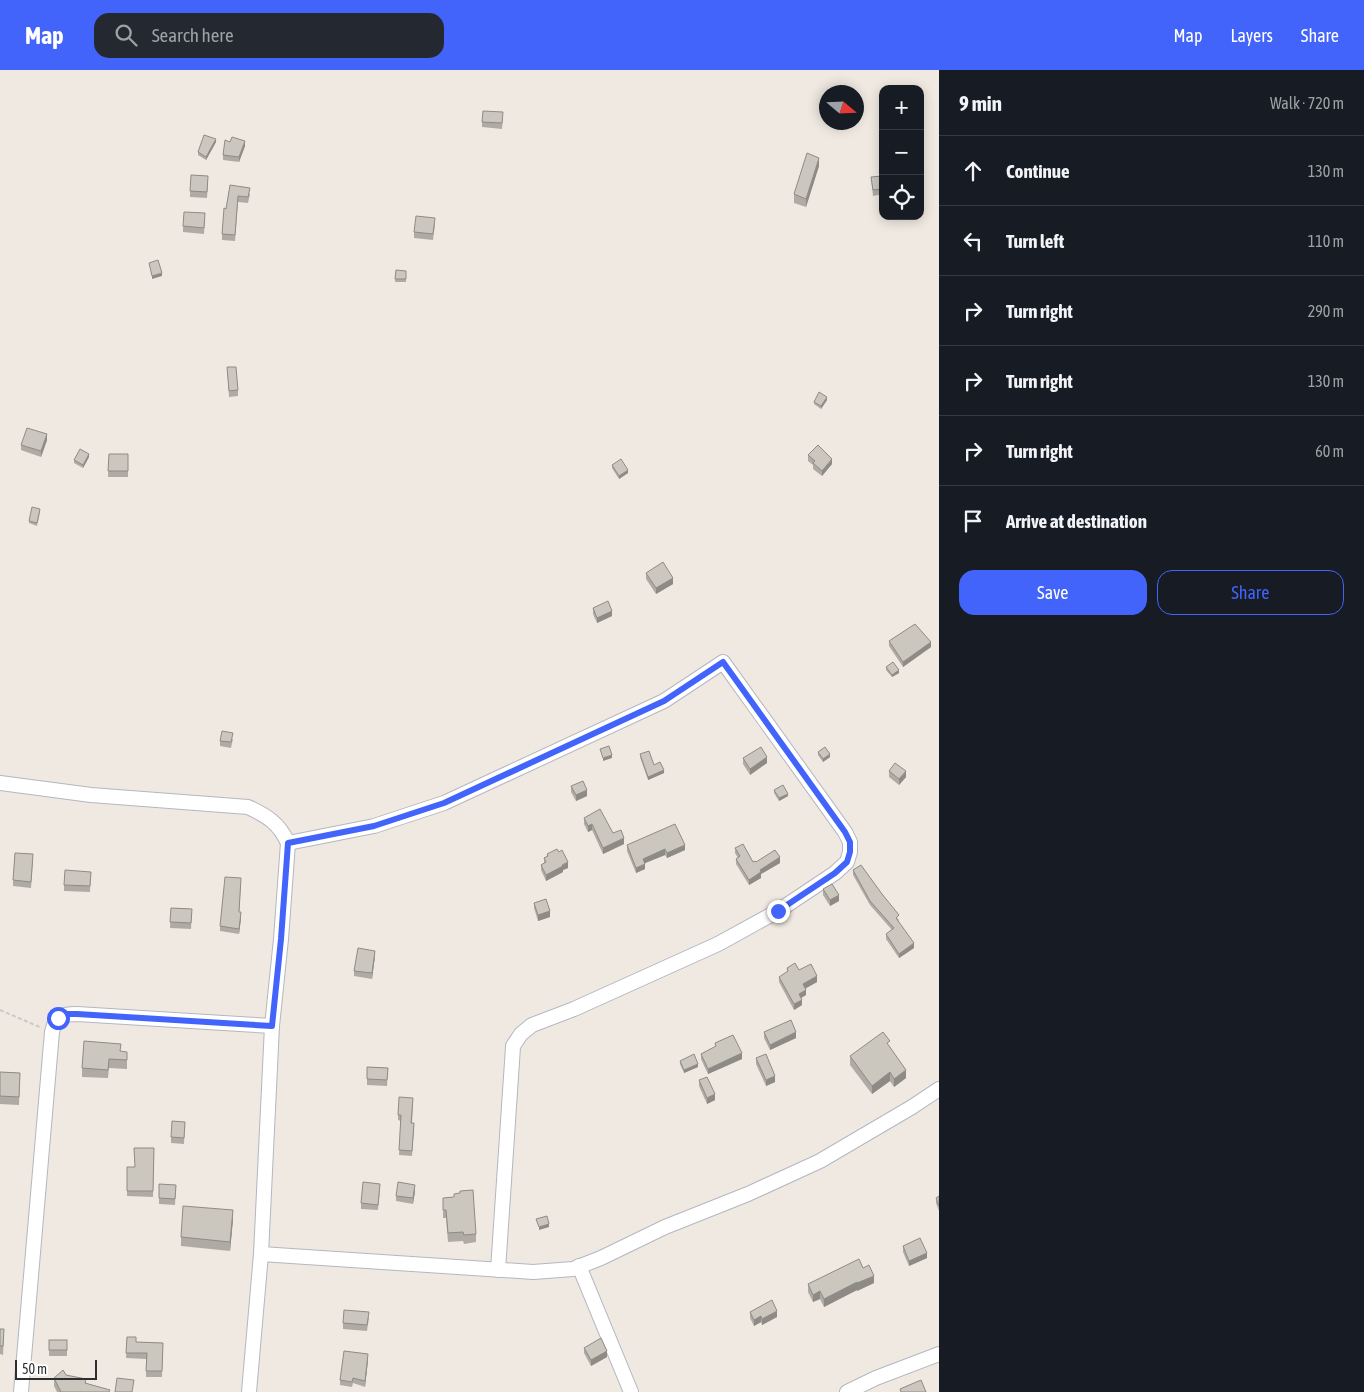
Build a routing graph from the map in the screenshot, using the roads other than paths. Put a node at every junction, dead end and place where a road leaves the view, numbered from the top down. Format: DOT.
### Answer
graph roads {
  1 [pos="0,783"];
  2 [pos="288,843"];
  3 [pos="272,1026"];
  4 [pos="939,1090"];
  5 [pos="261,1254"];
  6 [pos="580,1266"];
  7 [pos="498,1270"];
  8 [pos="939,1354"];
  9 [pos="21,1392"];
  10 [pos="249,1392"];
  11 [pos="631,1392"];
  12 [pos="847,1392"];
  1 -- 2 [label="street"];
  2 -- 3 [label="street"];
  2 -- 7 [label="street"];
  3 -- 5 [label="street"];
  3 -- 9 [label="street"];
  4 -- 6 [label="street"];
  5 -- 7 [label="street"];
  5 -- 10 [label="street"];
  6 -- 7 [label="street"];
  6 -- 11 [label="street"];
  8 -- 12 [label="street"];
}
